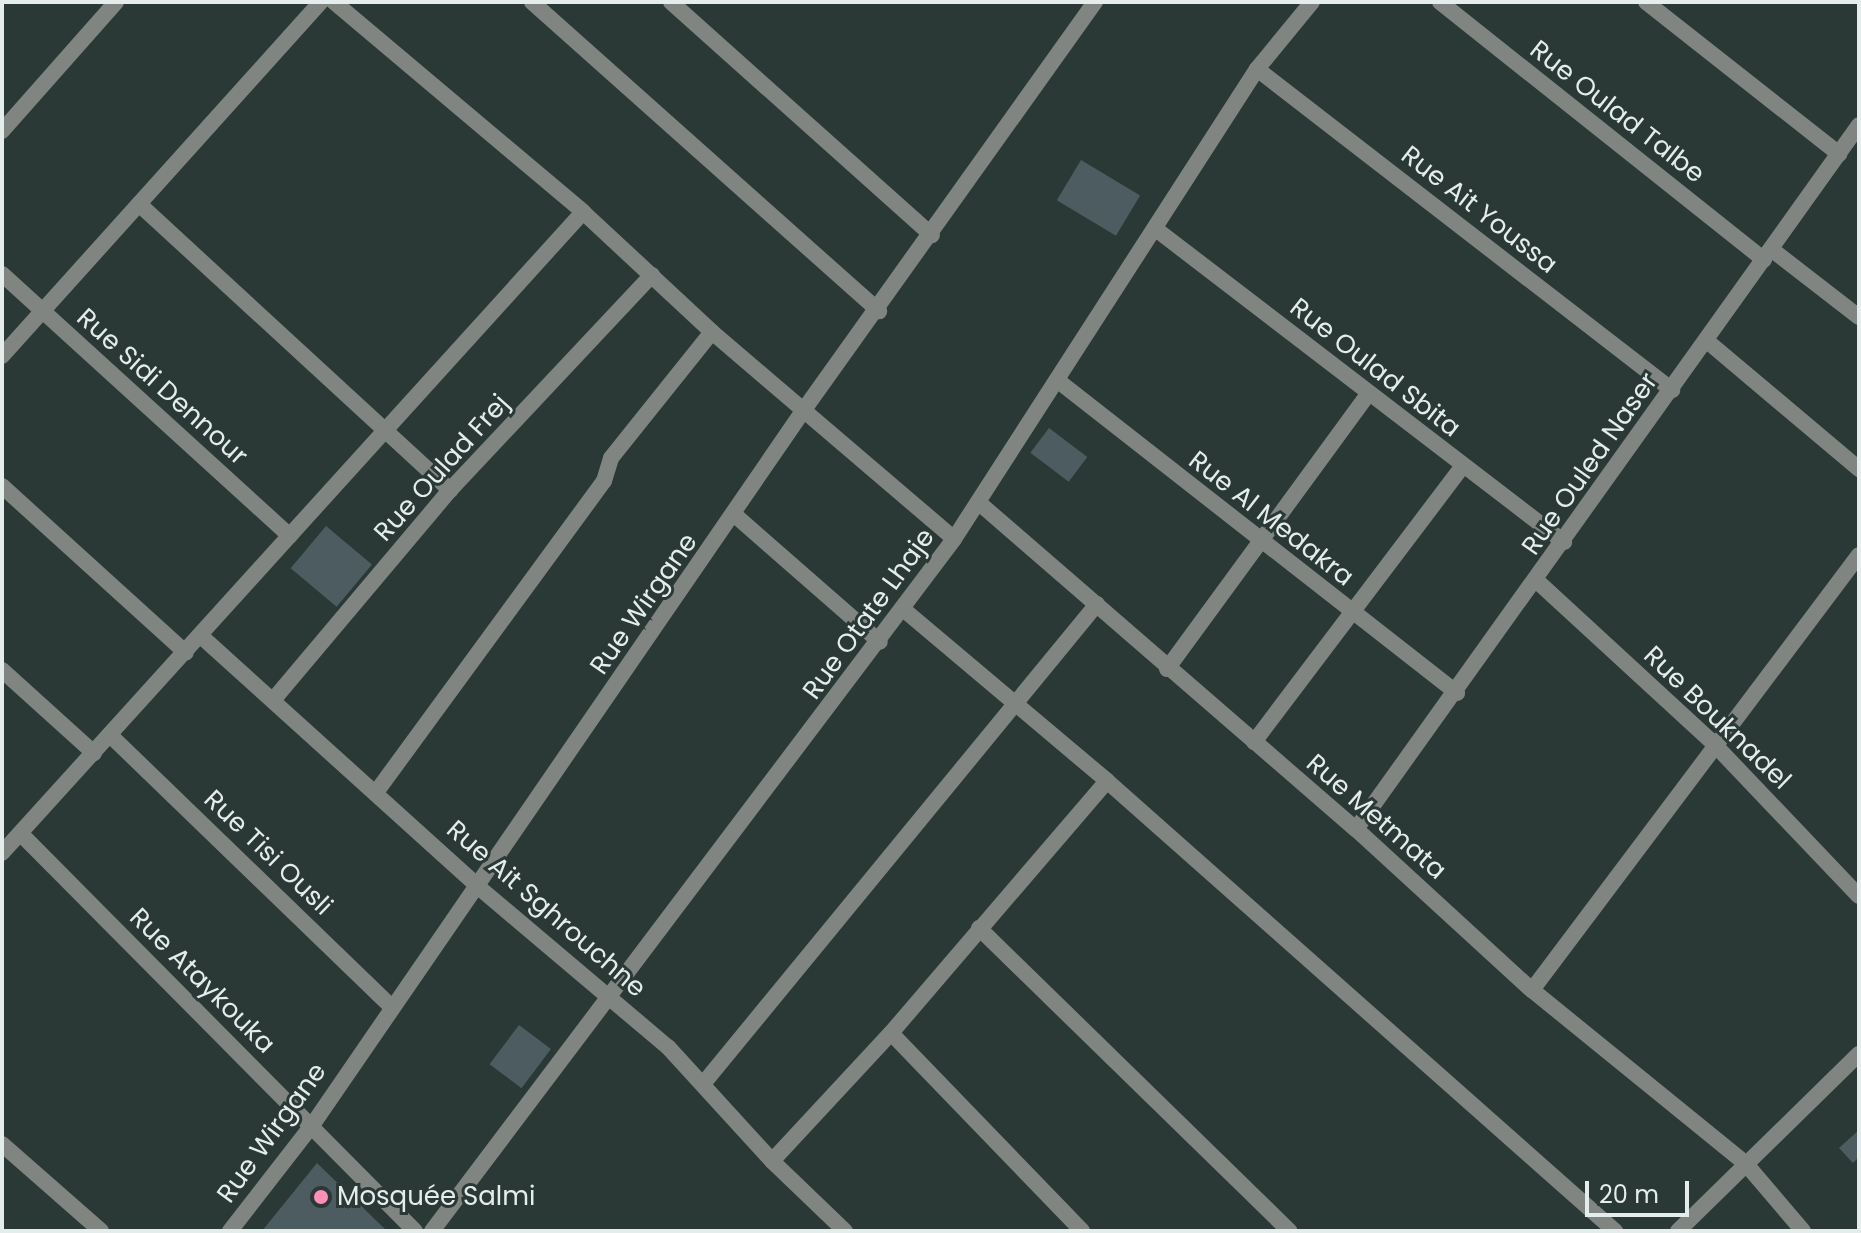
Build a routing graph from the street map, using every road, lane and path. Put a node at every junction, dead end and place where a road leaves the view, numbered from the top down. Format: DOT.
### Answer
graph roads {
  1 [pos="116,2"];
  2 [pos="321,2"];
  3 [pos="334,2"];
  4 [pos="532,2"];
  5 [pos="671,2"];
  6 [pos="1095,2"];
  7 [pos="1312,2"];
  8 [pos="1440,2"];
  9 [pos="1646,2"];
  10 [pos="1257,69"];
  11 [pos="1859,125"];
  12 [pos="2,131"];
  13 [pos="1839,154"];
  14 [pos="139,204"];
  15 [pos="583,212"];
  16 [pos="1157,230"];
  17 [pos="932,235"];
  18 [pos="1768,254"];
  19 [pos="2,274"];
  20 [pos="652,275"];
  21 [pos="42,310"];
  22 [pos="879,311"];
  23 [pos="1859,317"];
  24 [pos="712,332"];
  25 [pos="1707,341"];
  26 [pos="2,356"];
  27 [pos="1057,380"];
  28 [pos="1672,390"];
  29 [pos="1368,394"];
  30 [pos="803,411"];
  31 [pos="383,434"];
  32 [pos="1463,466"];
  33 [pos="1859,469"];
  34 [pos="2,486"];
  35 [pos="450,490"];
  36 [pos="978,502"];
  37 [pos="736,516"];
  38 [pos="290,536"];
  39 [pos="954,539"];
  40 [pos="1259,542"];
  41 [pos="1564,542"];
  42 [pos="1859,555"];
  43 [pos="1537,581"];
  44 [pos="1097,604"];
  45 [pos="903,609"];
  46 [pos="1353,614"];
  47 [pos="202,637"];
  48 [pos="880,642"];
  49 [pos="186,653"];
  50 [pos="1167,669"];
  51 [pos="2,670"];
  52 [pos="1457,693"];
  53 [pos="274,699"];
  54 [pos="1017,706"];
  55 [pos="111,736"];
  56 [pos="1254,742"];
  57 [pos="1714,744"];
  58 [pos="94,753"];
  59 [pos="1107,781"];
  60 [pos="377,791"];
  61 [pos="1356,829"];
  62 [pos="22,835"];
  63 [pos="2,853"];
  64 [pos="476,885"];
  65 [pos="1859,896"];
  66 [pos="979,928"];
  67 [pos="1532,990"];
  68 [pos="611,997"];
  69 [pos="391,1006"];
  70 [pos="891,1033"];
  71 [pos="1858,1057"];
  72 [pos="703,1084"];
  73 [pos="313,1124"];
  74 [pos="2,1144"];
  75 [pos="772,1161"];
  76 [pos="1746,1164"];
  77 [pos="101,1231"];
  78 [pos="230,1231"];
  79 [pos="415,1231"];
  80 [pos="432,1231"];
  81 [pos="845,1231"];
  82 [pos="1082,1231"];
  83 [pos="1290,1231"];
  84 [pos="1615,1231"];
  85 [pos="1678,1231"];
  86 [pos="1803,1231"];
  1 -- 12 [label="street"];
  2 -- 14 [label="street"];
  3 -- 15 [label="street"];
  4 -- 22 [label="street"];
  5 -- 17 [label="street"];
  6 -- 17 [label="street, Rue Wirgane"];
  7 -- 10 [label="street, Rue Otate Lhaje"];
  8 -- 18 [label="street, Rue Oulad Talbe"];
  9 -- 13 [label="street"];
  10 -- 16 [label="street, Rue Otate Lhaje"];
  10 -- 28 [label="street, Rue Ait Youssa"];
  11 -- 13 [label="street, Rue Ouled Naser"];
  13 -- 18 [label="street, Rue Ouled Naser"];
  14 -- 21 [label="street"];
  14 -- 31 [label="street"];
  15 -- 20 [label="street"];
  15 -- 31 [label="street"];
  16 -- 27 [label="street, Rue Otate Lhaje"];
  16 -- 29 [label="street, Rue Oulad Sbita"];
  17 -- 22 [label="street, Rue Wirgane"];
  18 -- 23 [label="street, Rue Oulad Talbe"];
  18 -- 25 [label="street, Rue Ouled Naser"];
  19 -- 21 [label="street, Rue Sidi Dennour"];
  20 -- 24 [label="street"];
  20 -- 35 [label="street, Rue Oulad Frej"];
  21 -- 26 [label="street"];
  21 -- 38 [label="street, Rue Sidi Dennour"];
  22 -- 30 [label="street, Rue Wirgane"];
  24 -- 30 [label="street"];
  24 -- 60 [label="street"];
  25 -- 28 [label="street, Rue Ouled Naser"];
  25 -- 33 [label="street"];
  27 -- 36 [label="street, Rue Otate Lhaje"];
  27 -- 40 [label="street, Rue Al Medakra"];
  28 -- 41 [label="street, Rue Ouled Naser"];
  29 -- 32 [label="street, Rue Oulad Sbita"];
  29 -- 40 [label="street"];
  30 -- 37 [label="street, Rue Wirgane"];
  30 -- 39 [label="street"];
  31 -- 35 [label="street"];
  31 -- 38 [label="street"];
  32 -- 41 [label="street, Rue Oulad Sbita"];
  32 -- 46 [label="street"];
  34 -- 49 [label="street"];
  35 -- 53 [label="street, Rue Oulad Frej"];
  36 -- 39 [label="street, Rue Otate Lhaje"];
  36 -- 44 [label="street, Rue Metmata"];
  37 -- 48 [label="street"];
  37 -- 64 [label="street, Rue Wirgane"];
  38 -- 47 [label="street"];
  39 -- 45 [label="street, Rue Otate Lhaje"];
  40 -- 46 [label="street, Rue Al Medakra"];
  40 -- 50 [label="street"];
  41 -- 43 [label="street, Rue Ouled Naser"];
  42 -- 57 [label="street"];
  43 -- 52 [label="street, Rue Ouled Naser"];
  43 -- 57 [label="street, Rue Bouknadel"];
  44 -- 50 [label="street, Rue Metmata"];
  44 -- 54 [label="street"];
  45 -- 48 [label="street, Rue Otate Lhaje"];
  45 -- 54 [label="street"];
  46 -- 52 [label="street, Rue Al Medakra"];
  46 -- 56 [label="street"];
  47 -- 49 [label="street"];
  47 -- 53 [label="street, Rue Ait Sghrouchne"];
  48 -- 68 [label="street, Rue Otate Lhaje"];
  49 -- 55 [label="street"];
  50 -- 56 [label="street, Rue Metmata"];
  51 -- 58 [label="street"];
  52 -- 61 [label="street, Rue Ouled Naser"];
  53 -- 60 [label="street, Rue Ait Sghrouchne"];
  54 -- 59 [label="street"];
  54 -- 72 [label="street"];
  55 -- 58 [label="street"];
  55 -- 69 [label="street, Rue Tisi Ousli"];
  56 -- 61 [label="street, Rue Metmata"];
  57 -- 65 [label="street, Rue Bouknadel"];
  57 -- 67 [label="street"];
  58 -- 62 [label="street"];
  59 -- 66 [label="street"];
  59 -- 84 [label="street"];
  60 -- 64 [label="street, Rue Ait Sghrouchne"];
  61 -- 67 [label="street, Rue Metmata"];
  62 -- 63 [label="street"];
  62 -- 73 [label="street, Rue Ataykouka"];
  64 -- 68 [label="street, Rue Ait Sghrouchne"];
  64 -- 69 [label="street, Rue Wirgane"];
  66 -- 70 [label="street"];
  66 -- 83 [label="street"];
  67 -- 76 [label="street, Rue Metmata"];
  68 -- 72 [label="street, Rue Ait Sghrouchne"];
  68 -- 80 [label="street, Rue Otate Lhaje"];
  69 -- 73 [label="street, Rue Wirgane"];
  70 -- 75 [label="street"];
  70 -- 82 [label="street"];
  71 -- 76 [label="street"];
  72 -- 75 [label="street, Rue Ait Sghrouchne"];
  73 -- 78 [label="street, Rue Wirgane"];
  73 -- 79 [label="street, Rue Ataykouka"];
  74 -- 77 [label="street"];
  75 -- 81 [label="street, Rue Ait Sghrouchne"];
  76 -- 85 [label="street"];
  76 -- 86 [label="street, Rue Metmata"];
}
